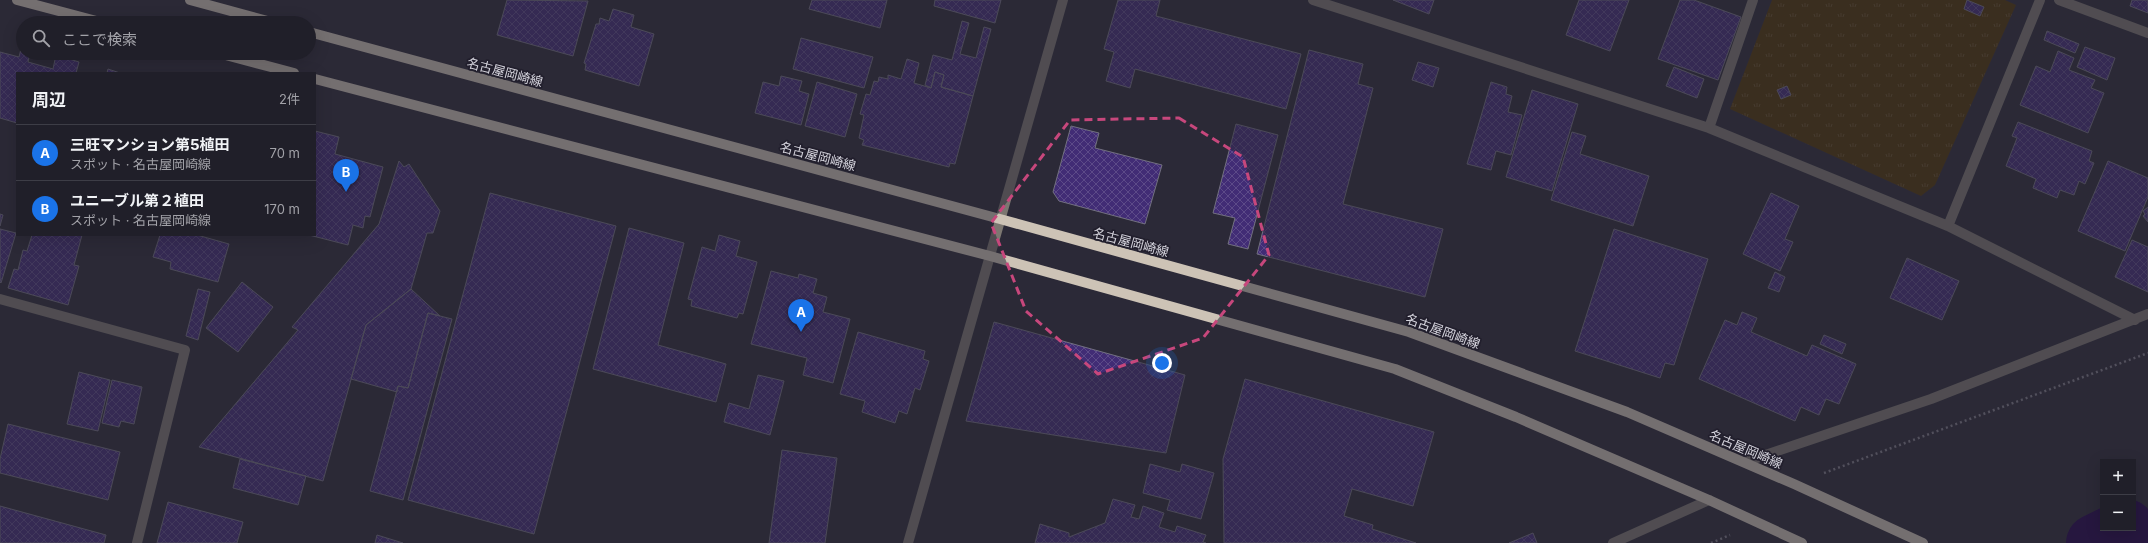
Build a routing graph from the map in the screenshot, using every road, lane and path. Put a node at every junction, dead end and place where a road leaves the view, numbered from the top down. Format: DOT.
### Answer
graph roads {
  1 [pos="16,0"];
  2 [pos="190,0"];
  3 [pos="1063,0"];
  4 [pos="1313,0"];
  5 [pos="1753,0"];
  6 [pos="2040,0"];
  7 [pos="2059,0"];
  8 [pos="1344,4"];
  9 [pos="77,16"];
  10 [pos="249,16"];
  11 [pos="2148,33"];
  12 [pos="316,34"];
  13 [pos="245,60"];
  14 [pos="290,72"];
  15 [pos="316,79"];
  16 [pos="1710,128"];
  17 [pos="1000,219"];
  18 [pos="1948,226"];
  19 [pos="990,256"];
  20 [pos="0,299"];
  21 [pos="2148,314"];
  22 [pos="2135,320"];
  23 [pos="2148,353"];
  24 [pos="1745,462"];
  25 [pos="1794,484"];
  26 [pos="1709,500"];
  27 [pos="137,543"];
  28 [pos="908,543"];
  29 [pos="1613,543"];
  30 [pos="1802,543"];
  31 [pos="1923,543"];
  1 -- 9 [label="main road"];
  2 -- 10 [label="main road"];
  3 -- 17 [label="street"];
  4 -- 8 [label="street"];
  5 -- 16 [label="street"];
  6 -- 18 [label="street"];
  7 -- 11 [label="street"];
  8 -- 16 [label="street"];
  12 -- 17 [label="main road, 名古屋岡崎線"];
  13 -- 14 [label="main road"];
  15 -- 19 [label="main road"];
  16 -- 18 [label="street"];
  17 -- 19 [label="street"];
  17 -- 24 [label="main road, 名古屋岡崎線"];
  18 -- 22 [label="street"];
  19 -- 26 [label="main road"];
  19 -- 28 [label="street"];
  20 -- 27 [label="street"];
  21 -- 22 [label="street"];
  22 -- 24 [label="street"];
  23 -- 25 [label="path"];
  24 -- 25 [label="main road, 名古屋岡崎線"];
  25 -- 31 [label="main road, 名古屋岡崎線"];
  26 -- 29 [label="street"];
  26 -- 30 [label="main road"];
}
